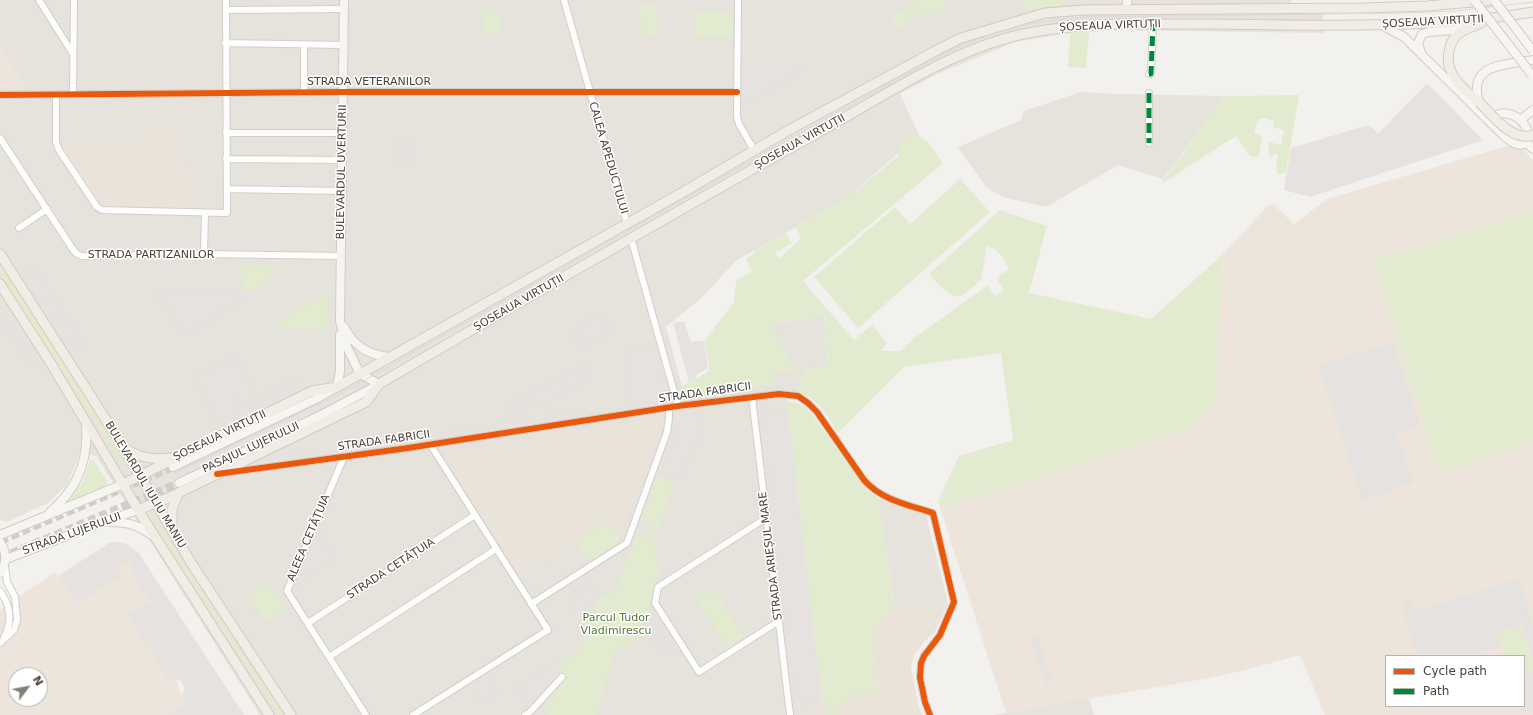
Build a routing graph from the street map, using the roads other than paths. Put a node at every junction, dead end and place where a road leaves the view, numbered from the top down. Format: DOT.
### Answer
graph roads {
  1 [pos="39,0"];
  2 [pos="74,0"];
  3 [pos="226,0"];
  4 [pos="344,0"];
  5 [pos="564,0"];
  6 [pos="738,0"];
  7 [pos="1330,0"];
  8 [pos="1351,0"];
  9 [pos="1474,0"];
  10 [pos="1495,0"];
  11 [pos="1127,5"];
  12 [pos="1364,8"];
  13 [pos="343,9"];
  14 [pos="1320,9"];
  15 [pos="226,10"];
  16 [pos="1533,12"];
  17 [pos="1485,20"];
  18 [pos="1468,21"];
  19 [pos="1153,24"];
  20 [pos="1381,24"];
  21 [pos="225,43"];
  22 [pos="304,44"];
  23 [pos="343,45"];
  24 [pos="1533,51"];
  25 [pos="74,54"];
  26 [pos="1421,54"];
  27 [pos="1533,60"];
  28 [pos="1149,74"];
  29 [pos="1533,76"];
  30 [pos="304,92"];
  31 [pos="343,92"];
  32 [pos="590,92"];
  33 [pos="737,92"];
  34 [pos="226,93"];
  35 [pos="1149,93"];
  36 [pos="56,94"];
  37 [pos="73,94"];
  38 [pos="0,95"];
  39 [pos="1479,102"];
  40 [pos="1533,110"];
  41 [pos="1489,120"];
  42 [pos="1520,120"];
  43 [pos="226,133"];
  44 [pos="342,133"];
  45 [pos="1533,135"];
  46 [pos="0,138"];
  47 [pos="1149,143"];
  48 [pos="1530,146"];
  49 [pos="754,150"];
  50 [pos="226,160"];
  51 [pos="342,160"];
  52 [pos="227,189"];
  53 [pos="342,191"];
  54 [pos="47,210"];
  55 [pos="205,214"];
  56 [pos="627,223"];
  57 [pos="19,228"];
  58 [pos="631,238"];
  59 [pos="0,254"];
  60 [pos="204,254"];
  61 [pos="341,256"];
  62 [pos="0,284"];
  63 [pos="340,321"];
  64 [pos="389,357"];
  65 [pos="360,374"];
  66 [pos="379,384"];
  67 [pos="337,387"];
  68 [pos="752,397"];
  69 [pos="678,406"];
  70 [pos="669,408"];
  71 [pos="86,422"];
  72 [pos="430,444"];
  73 [pos="122,445"];
  74 [pos="175,457"];
  75 [pos="344,457"];
  76 [pos="172,467"];
  77 [pos="217,474"];
  78 [pos="140,475"];
  79 [pos="179,483"];
  80 [pos="123,484"];
  81 [pos="178,493"];
  82 [pos="156,503"];
  83 [pos="138,510"];
  84 [pos="475,515"];
  85 [pos="44,516"];
  86 [pos="766,518"];
  87 [pos="100,523"];
  88 [pos="172,531"];
  89 [pos="0,535"];
  90 [pos="155,538"];
  91 [pos="0,542"];
  92 [pos="496,549"];
  93 [pos="5,561"];
  94 [pos="0,572"];
  95 [pos="0,591"];
  96 [pos="531,604"];
  97 [pos="779,621"];
  98 [pos="308,623"];
  99 [pos="1,643"];
  100 [pos="329,657"];
  101 [pos="562,677"];
  102 [pos="269,715"];
  103 [pos="291,715"];
  104 [pos="366,715"];
  105 [pos="413,715"];
  106 [pos="525,715"];
  107 [pos="790,715"];
  108 [pos="930,715"];
  1 -- 25 [label="street"];
  2 -- 25 [label="street"];
  3 -- 15 [label="street"];
  4 -- 13 [label="main road, BULEVARDUL UVERTURII"];
  5 -- 32 [label="street, CALEA APEDUCTULUI"];
  6 -- 33 [label="street"];
  7 -- 14 [label="main road"];
  8 -- 12 [label="main road"];
  9 -- 29 [label="main road, bridge"];
  10 -- 12 [label="main road, ȘOSEAUA VIRTUȚII"];
  10 -- 24 [label="main road, bridge"];
  11 -- 14 [label="main road, ȘOSEAUA VIRTUȚII"];
  11 -- 49 [label="main road, ȘOSEAUA VIRTUȚII"];
  12 -- 14 [label="main road, ȘOSEAUA VIRTUȚII"];
  13 -- 15 [label="street"];
  13 -- 23 [label="main road, BULEVARDUL UVERTURII"];
  15 -- 21 [label="street"];
  16 -- 17 [label="main road, ȘOSEAUA VIRTUȚII"];
  17 -- 18 [label="main road, ȘOSEAUA VIRTUȚII"];
  17 -- 39 [label="main road"];
  18 -- 20 [label="main road, ȘOSEAUA VIRTUȚII"];
  18 -- 26 [label="main road"];
  19 -- 20 [label="main road, ȘOSEAUA VIRTUȚII"];
  19 -- 28 [label="street"];
  19 -- 58 [label="main road, ȘOSEAUA VIRTUȚII"];
  20 -- 26 [label="main road"];
  21 -- 22 [label="street"];
  21 -- 34 [label="street"];
  22 -- 23 [label="street"];
  22 -- 30 [label="street"];
  23 -- 31 [label="main road, BULEVARDUL UVERTURII"];
  25 -- 37 [label="street"];
  26 -- 41 [label="main road"];
  27 -- 39 [label="main road"];
  30 -- 31 [label="street, STRADA VETERANILOR"];
  30 -- 34 [label="street, STRADA VETERANILOR"];
  31 -- 32 [label="street, STRADA VETERANILOR"];
  31 -- 44 [label="main road, BULEVARDUL UVERTURII"];
  32 -- 33 [label="street, STRADA VETERANILOR"];
  32 -- 56 [label="street, CALEA APEDUCTULUI"];
  33 -- 49 [label="street"];
  34 -- 37 [label="street, STRADA VETERANILOR"];
  34 -- 43 [label="street"];
  35 -- 47 [label="street"];
  36 -- 37 [label="street, STRADA VETERANILOR"];
  36 -- 38 [label="street, STRADA VETERANILOR"];
  36 -- 55 [label="street"];
  39 -- 45 [label="main road, bridge"];
  40 -- 42 [label="main road"];
  41 -- 42 [label="main road"];
  41 -- 48 [label="main road"];
  42 -- 48 [label="main road"];
  43 -- 44 [label="street"];
  43 -- 50 [label="street"];
  44 -- 51 [label="main road, BULEVARDUL UVERTURII"];
  46 -- 54 [label="street, STRADA PARTIZANILOR"];
  49 -- 56 [label="main road, ȘOSEAUA VIRTUȚII"];
  50 -- 51 [label="street"];
  50 -- 52 [label="street"];
  51 -- 53 [label="main road, BULEVARDUL UVERTURII"];
  52 -- 53 [label="street"];
  52 -- 55 [label="street"];
  53 -- 61 [label="main road, BULEVARDUL UVERTURII"];
  54 -- 57 [label="street"];
  54 -- 60 [label="street, STRADA PARTIZANILOR"];
  55 -- 60 [label="street"];
  56 -- 64 [label="main road, ȘOSEAUA VIRTUȚII"];
  58 -- 66 [label="main road, ȘOSEAUA VIRTUȚII"];
  58 -- 69 [label="street"];
  59 -- 73 [label="main road, BULEVARDUL IULIU MANIU"];
  60 -- 61 [label="street, STRADA PARTIZANILOR"];
  61 -- 63 [label="main road, BULEVARDUL UVERTURII"];
  62 -- 71 [label="main road, BULEVARDUL IULIU MANIU"];
  63 -- 64 [label="main road"];
  63 -- 65 [label="main road, BULEVARDUL UVERTURII"];
  63 -- 67 [label="main road"];
  64 -- 65 [label="main road, ȘOSEAUA VIRTUȚII"];
  65 -- 66 [label="main road"];
  65 -- 67 [label="main road, ȘOSEAUA VIRTUȚII"];
  66 -- 77 [label="main road, ȘOSEAUA VIRTUȚII"];
  66 -- 79 [label="main road, PASAJUL LUJERULUI"];
  67 -- 74 [label="main road, ȘOSEAUA VIRTUȚII"];
  67 -- 76 [label="main road, PASAJUL LUJERULUI"];
  68 -- 69 [label="street, STRADA FABRICII"];
  68 -- 86 [label="street, STRADA ARIEȘUL MARE"];
  68 -- 108 [label="street, STRADA FABRICII"];
  69 -- 70 [label="street, STRADA FABRICII"];
  70 -- 72 [label="street, STRADA FABRICII"];
  70 -- 96 [label="street"];
  71 -- 80 [label="main road, BULEVARDUL IULIU MANIU"];
  71 -- 85 [label="main road"];
  72 -- 75 [label="street, STRADA FABRICII"];
  72 -- 84 [label="street"];
  73 -- 74 [label="main road"];
  73 -- 78 [label="main road, BULEVARDUL IULIU MANIU"];
  74 -- 78 [label="main road, ȘOSEAUA VIRTUȚII"];
  75 -- 77 [label="street, STRADA FABRICII"];
  75 -- 98 [label="street, ALEEA CETĂȚUIA"];
  77 -- 81 [label="main road, ȘOSEAUA VIRTUȚII"];
  78 -- 80 [label="main road, ȘOSEAUA VIRTUȚII"];
  78 -- 82 [label="main road, BULEVARDUL IULIU MANIU"];
  80 -- 83 [label="main road, BULEVARDUL IULIU MANIU"];
  80 -- 85 [label="main road"];
  81 -- 82 [label="main road, ȘOSEAUA VIRTUȚII"];
  81 -- 88 [label="main road"];
  82 -- 83 [label="main road, ȘOSEAUA VIRTUȚII"];
  82 -- 88 [label="main road, BULEVARDUL IULIU MANIU"];
  83 -- 87 [label="main road, STRADA LUJERULUI"];
  83 -- 90 [label="main road, BULEVARDUL IULIU MANIU"];
  84 -- 92 [label="street"];
  84 -- 98 [label="street, STRADA CETĂȚUIA"];
  85 -- 89 [label="main road"];
  86 -- 97 [label="street, STRADA ARIEȘUL MARE"];
  86 -- 97 [label="street"];
  87 -- 90 [label="main road"];
  87 -- 93 [label="main road, STRADA LUJERULUI"];
  88 -- 103 [label="main road, BULEVARDUL IULIU MANIU"];
  90 -- 102 [label="main road, BULEVARDUL IULIU MANIU"];
  91 -- 93 [label="main road"];
  92 -- 96 [label="street"];
  92 -- 100 [label="street"];
  93 -- 94 [label="main road"];
  93 -- 99 [label="street"];
  95 -- 99 [label="street"];
  96 -- 105 [label="street"];
  97 -- 107 [label="street, STRADA ARIEȘUL MARE"];
  98 -- 100 [label="street, ALEEA CETĂȚUIA"];
  100 -- 104 [label="street, ALEEA CETĂȚUIA"];
  101 -- 106 [label="street"];
}
